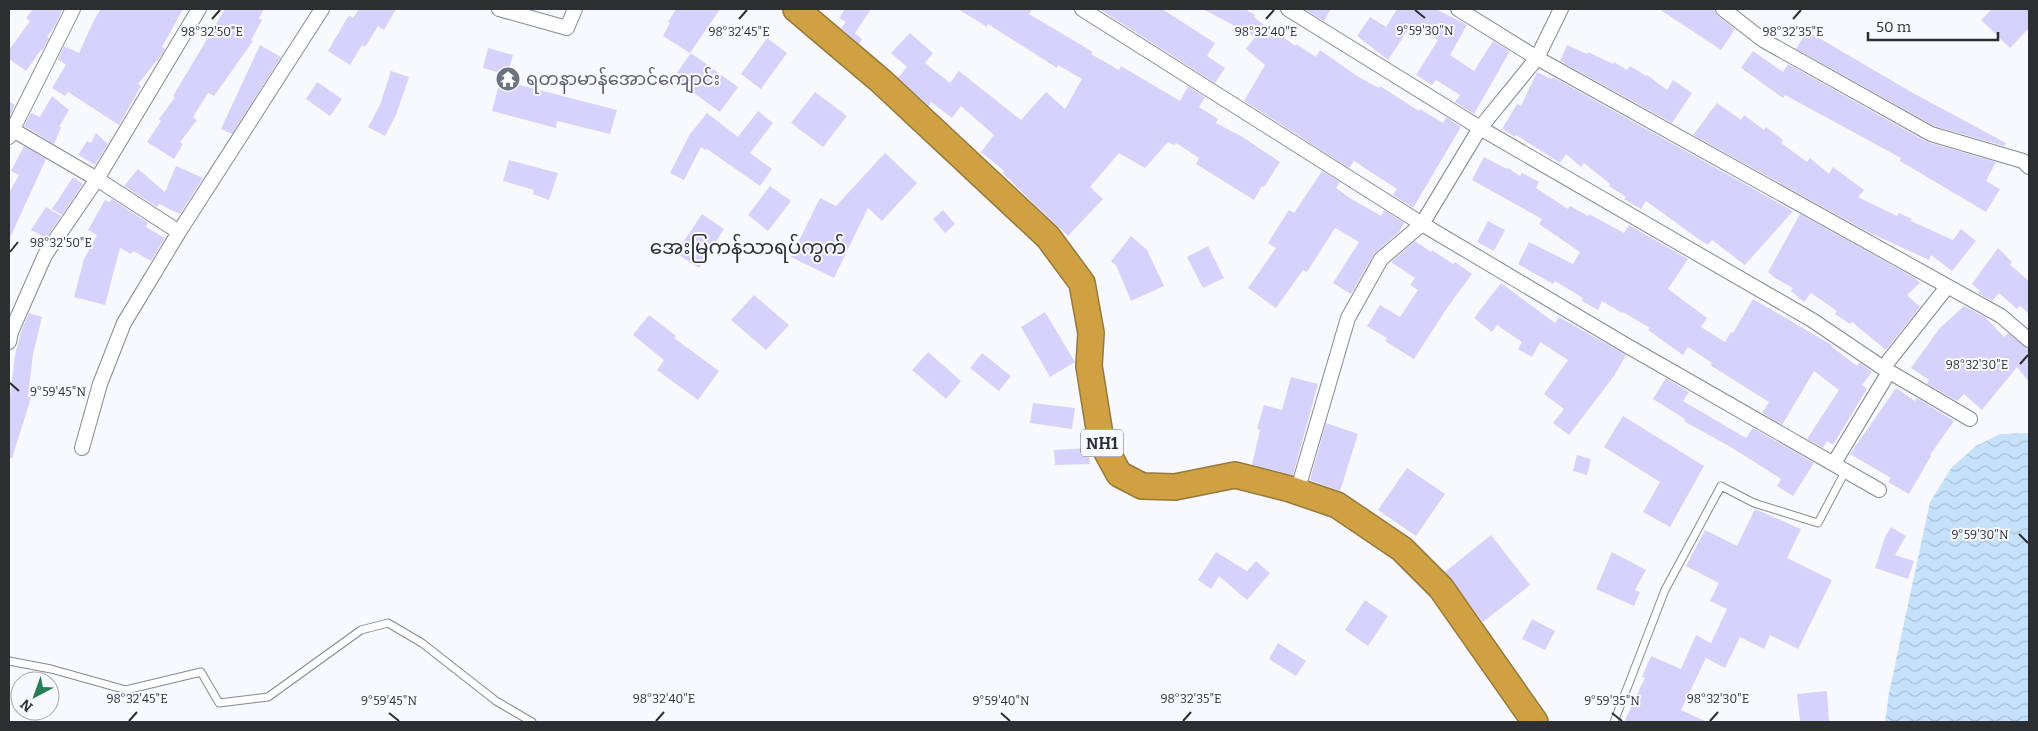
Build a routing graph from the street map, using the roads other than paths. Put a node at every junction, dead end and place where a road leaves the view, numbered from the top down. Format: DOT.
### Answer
graph roads {
  1 [pos="73,9"];
  2 [pos="199,9"];
  3 [pos="322,9"];
  4 [pos="499,9"];
  5 [pos="575,9"];
  6 [pos="796,9"];
  7 [pos="1082,9"];
  8 [pos="1288,9"];
  9 [pos="1458,9"];
  10 [pos="1561,9"];
  11 [pos="1723,9"];
  12 [pos="1537,58"];
  13 [pos="1480,128"];
  14 [pos="11,134"];
  15 [pos="2029,167"];
  16 [pos="97,179"];
  17 [pos="1422,224"];
  18 [pos="179,232"];
  19 [pos="1947,286"];
  20 [pos="2029,340"];
  21 [pos="9,342"];
  22 [pos="1886,370"];
  23 [pos="1970,419"];
  24 [pos="82,448"];
  25 [pos="1840,466"];
  26 [pos="1879,490"];
  27 [pos="1297,492"];
  28 [pos="9,661"];
  29 [pos="532,722"];
  30 [pos="1536,722"];
  31 [pos="1614,722"];
  1 -- 14 [label="street"];
  2 -- 16 [label="street"];
  3 -- 18 [label="street"];
  4 -- 5 [label="street"];
  6 -- 27 [label="highway, NH1"];
  7 -- 17 [label="street"];
  8 -- 13 [label="street"];
  9 -- 12 [label="street"];
  10 -- 12 [label="street"];
  11 -- 15 [label="street"];
  12 -- 13 [label="street"];
  12 -- 19 [label="street"];
  13 -- 17 [label="street"];
  13 -- 22 [label="street"];
  14 -- 16 [label="street"];
  16 -- 18 [label="street"];
  16 -- 21 [label="street"];
  17 -- 25 [label="street"];
  17 -- 27 [label="street"];
  18 -- 24 [label="street"];
  19 -- 20 [label="street"];
  19 -- 22 [label="street"];
  22 -- 23 [label="street"];
  22 -- 25 [label="street"];
  25 -- 26 [label="street"];
  25 -- 31 [label="lane"];
  27 -- 30 [label="highway, NH1"];
  28 -- 29 [label="lane"];
}
